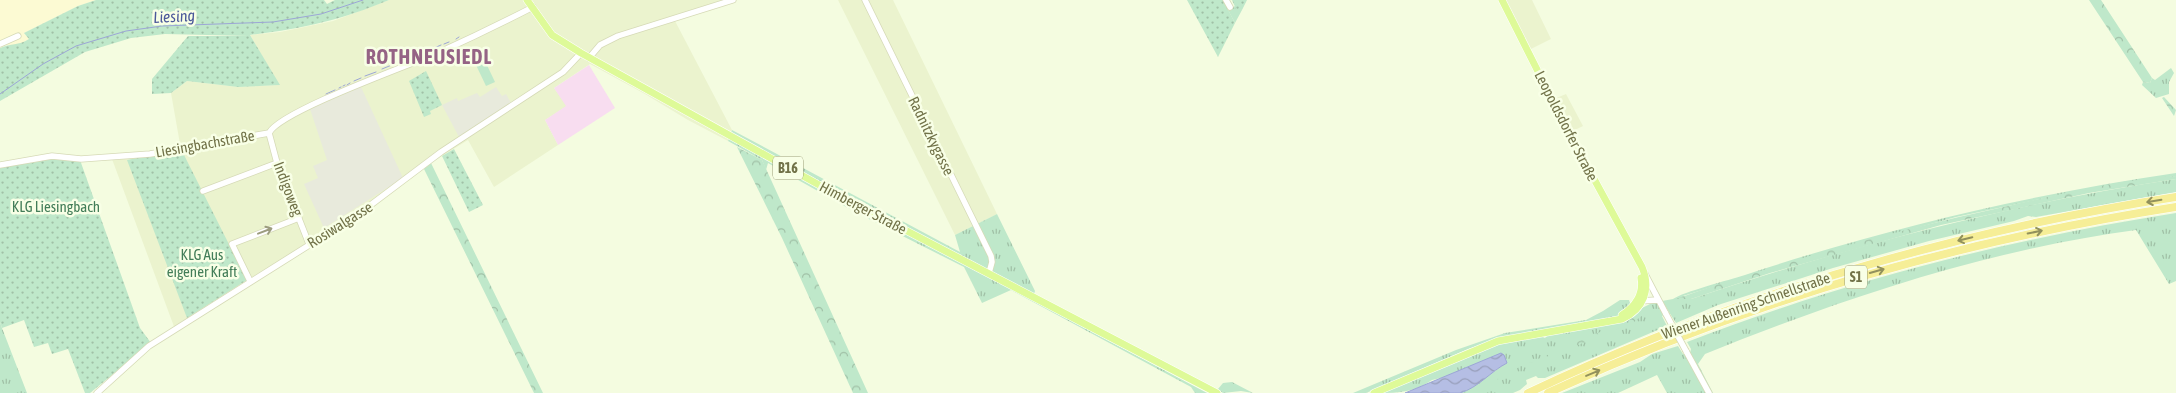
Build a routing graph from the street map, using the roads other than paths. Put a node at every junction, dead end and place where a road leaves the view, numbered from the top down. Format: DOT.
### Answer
graph roads {
  1 [pos="527,0"];
  2 [pos="732,0"];
  3 [pos="865,0"];
  4 [pos="1226,0"];
  5 [pos="1502,0"];
  6 [pos="1230,6"];
  7 [pos="530,8"];
  8 [pos="18,36"];
  9 [pos="0,44"];
  10 [pos="581,54"];
  11 [pos="589,58"];
  12 [pos="269,133"];
  13 [pos="277,163"];
  14 [pos="0,165"];
  15 [pos="203,191"];
  16 [pos="2176,198"];
  17 [pos="2176,207"];
  18 [pos="299,218"];
  19 [pos="309,244"];
  20 [pos="1632,252"];
  21 [pos="989,273"];
  22 [pos="1645,273"];
  23 [pos="250,281"];
  24 [pos="1644,286"];
  25 [pos="1658,300"];
  26 [pos="1640,301"];
  27 [pos="97,393"];
  28 [pos="1217,393"];
  29 [pos="1374,393"];
  30 [pos="1528,393"];
  31 [pos="1548,393"];
  32 [pos="1709,393"];
  1 -- 7 [label="main road, Himberger Straße / B16"];
  2 -- 11 [label="street"];
  3 -- 21 [label="street, Radnitzkygasse"];
  4 -- 6 [label="street"];
  5 -- 20 [label="main road, Leopoldsdorfer Straße"];
  7 -- 10 [label="main road, Himberger Straße / B16"];
  7 -- 12 [label="street, Liesingbachstraße"];
  8 -- 9 [label="street"];
  10 -- 11 [label="main road, Himberger Straße / B16"];
  10 -- 19 [label="street, Rosiwalgasse"];
  11 -- 21 [label="main road, Himberger Straße / B16"];
  12 -- 13 [label="street, Indigoweg"];
  12 -- 14 [label="street, Liesingbachstraße"];
  13 -- 15 [label="street"];
  13 -- 18 [label="street, Indigoweg"];
  16 -- 30 [label="highway, Wiener Außenring Schnellstraße / S1, one-way"];
  31 -- 17 [label="highway, Wiener Außenring Schnellstraße / S1, one-way"];
  18 -- 19 [label="street, Indigoweg"];
  23 -- 18 [label="street, one-way"];
  19 -- 23 [label="street, Rosiwalgasse"];
  20 -- 22 [label="main road, Leopoldsdorfer Straße"];
  20 -- 24 [label="main road, Leopoldsdorfer Straße"];
  21 -- 28 [label="main road, Himberger Straße / B16"];
  22 -- 24 [label="main road, Leopoldsdorfer Straße"];
  22 -- 25 [label="street, Leopoldsdorfer Straße"];
  23 -- 27 [label="street, Rosiwalgasse"];
  24 -- 25 [label="street, Leopoldsdorfer Straße"];
  24 -- 26 [label="main road"];
  25 -- 26 [label="street"];
  25 -- 32 [label="street, Leopoldsdorfer Straße, bridge"];
  26 -- 29 [label="main road"];
}
